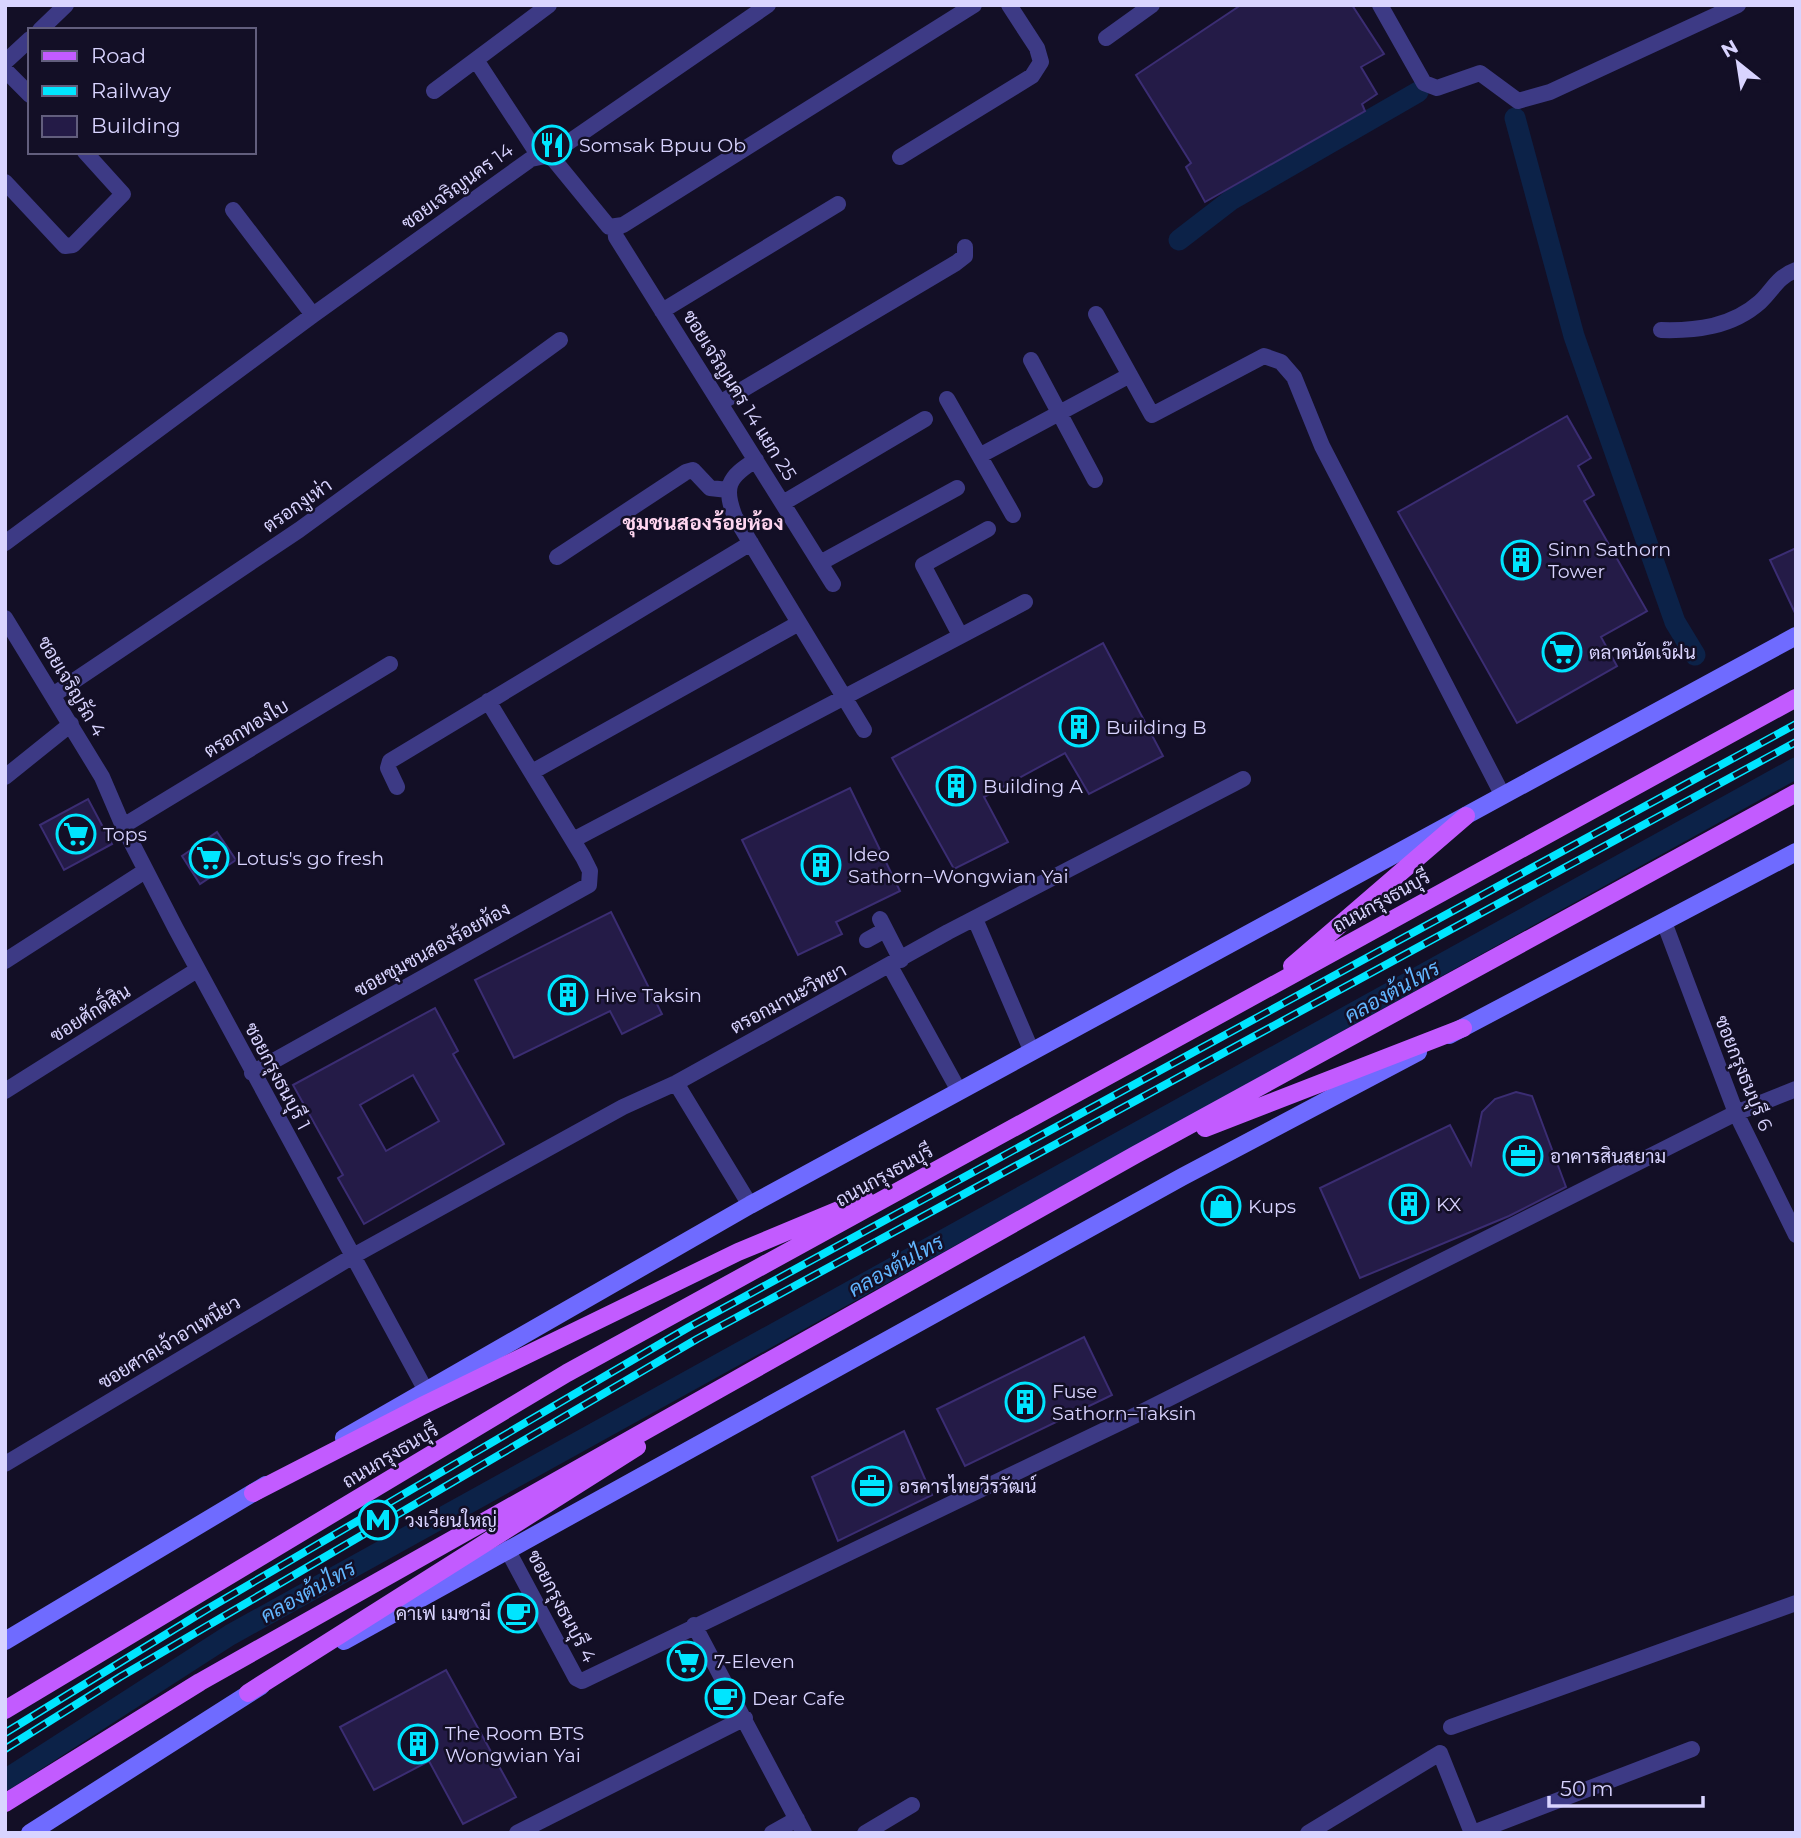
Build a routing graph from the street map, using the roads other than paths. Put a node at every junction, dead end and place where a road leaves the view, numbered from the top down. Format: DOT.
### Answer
graph roads {
  1 [pos="66,5"];
  2 [pos="549,5"];
  3 [pos="768,5"];
  4 [pos="974,5"];
  5 [pos="1009,5"];
  6 [pos="1152,5"];
  7 [pos="1380,5"];
  8 [pos="1738,5"];
  9 [pos="42,28"];
  10 [pos="1106,38"];
  11 [pos="28,41"];
  12 [pos="476,60"];
  13 [pos="5,62"];
  14 [pos="5,70"];
  15 [pos="434,91"];
  16 [pos="28,93"];
  17 [pos="87,154"];
  18 [pos="544,156"];
  19 [pos="900,157"];
  20 [pos="5,182"];
  21 [pos="838,204"];
  22 [pos="233,209"];
  23 [pos="615,228"];
  24 [pos="965,247"];
  25 [pos="1796,270"];
  26 [pos="662,310"];
  27 [pos="1096,314"];
  28 [pos="313,315"];
  29 [pos="1661,330"];
  30 [pos="560,340"];
  31 [pos="1031,360"];
  32 [pos="1130,375"];
  33 [pos="947,399"];
  34 [pos="720,403"];
  35 [pos="1059,413"];
  36 [pos="925,419"];
  37 [pos="981,456"];
  38 [pos="756,460"];
  39 [pos="1095,480"];
  40 [pos="957,488"];
  41 [pos="728,490"];
  42 [pos="783,503"];
  43 [pos="1013,515"];
  44 [pos="988,529"];
  45 [pos="5,543"];
  46 [pos="751,543"];
  47 [pos="557,557"];
  48 [pos="820,564"];
  49 [pos="832,583"];
  50 [pos="1025,602"];
  51 [pos="6,620"];
  52 [pos="799,623"];
  53 [pos="960,635"];
  54 [pos="1796,636"];
  55 [pos="390,664"];
  56 [pos="53,695"];
  57 [pos="843,696"];
  58 [pos="1796,698"];
  59 [pos="488,701"];
  60 [pos="71,724"];
  61 [pos="864,730"];
  62 [pos="532,772"];
  63 [pos="5,777"];
  64 [pos="102,777"];
  65 [pos="1243,779"];
  66 [pos="397,787"];
  67 [pos="1796,793"];
  68 [pos="1503,796"];
  69 [pos="1466,816"];
  70 [pos="123,826"];
  71 [pos="573,840"];
  72 [pos="1796,852"];
  73 [pos="145,871"];
  74 [pos="975,919"];
  75 [pos="1664,922"];
  76 [pos="867,940"];
  77 [pos="5,961"];
  78 [pos="896,963"];
  79 [pos="197,970"];
  80 [pos="1266,989"];
  81 [pos="1463,1028"];
  82 [pos="1032,1052"];
  83 [pos="252,1073"];
  84 [pos="676,1083"];
  85 [pos="1796,1089"];
  86 [pos="5,1091"];
  87 [pos="959,1091"];
  88 [pos="1736,1113"];
  89 [pos="1135,1155"];
  90 [pos="927,1176"];
  91 [pos="750,1205"];
  92 [pos="1796,1235"];
  93 [pos="355,1255"];
  94 [pos="723,1387"];
  95 [pos="425,1389"];
  96 [pos="5,1464"];
  97 [pos="253,1493"];
  98 [pos="507,1549"];
  99 [pos="1796,1602"];
  100 [pos="694,1625"];
  101 [pos="5,1641"];
  102 [pos="248,1693"];
  103 [pos="5,1710"];
  104 [pos="745,1718"];
  105 [pos="1451,1727"];
  106 [pos="1692,1749"];
  107 [pos="5,1803"];
  108 [pos="912,1805"];
  109 [pos="800,1826"];
  110 [pos="30,1833"];
  111 [pos="517,1833"];
  112 [pos="772,1833"];
  113 [pos="865,1833"];
  114 [pos="1308,1833"];
  115 [pos="1473,1833"];
  1 -- 9 [label="street"];
  2 -- 12 [label="street"];
  3 -- 18 [label="street, ซอยเจริญนคร 14"];
  4 -- 23 [label="street"];
  5 -- 19 [label="street"];
  6 -- 10 [label="street"];
  7 -- 8 [label="street"];
  11 -- 13 [label="street"];
  12 -- 15 [label="street"];
  12 -- 18 [label="street"];
  14 -- 16 [label="street"];
  17 -- 20 [label="street"];
  18 -- 23 [label="street"];
  18 -- 28 [label="street, ซอยเจริญนคร 14"];
  21 -- 26 [label="street"];
  22 -- 28 [label="street"];
  23 -- 26 [label="street, ซอยเจริญนคร 14 แยก 25"];
  24 -- 34 [label="street"];
  25 -- 29 [label="street"];
  26 -- 34 [label="street, ซอยเจริญนคร 14 แยก 25"];
  27 -- 32 [label="street"];
  28 -- 45 [label="street, ซอยเจริญนคร 14"];
  30 -- 56 [label="street, ตรอกงูเห่า"];
  31 -- 35 [label="street"];
  32 -- 35 [label="street"];
  32 -- 68 [label="street"];
  33 -- 37 [label="street"];
  34 -- 38 [label="street, ซอยเจริญนคร 14 แยก 25"];
  35 -- 37 [label="street"];
  35 -- 39 [label="street"];
  36 -- 42 [label="street"];
  37 -- 43 [label="street"];
  38 -- 41 [label="street"];
  38 -- 42 [label="street, ซอยเจริญนคร 14 แยก 25"];
  40 -- 48 [label="street"];
  41 -- 46 [label="street"];
  41 -- 47 [label="street"];
  42 -- 48 [label="street, ซอยเจริญนคร 14 แยก 25"];
  44 -- 53 [label="street"];
  46 -- 52 [label="street"];
  46 -- 59 [label="street"];
  48 -- 49 [label="street, ซอยเจริญนคร 14 แยก 25"];
  50 -- 53 [label="street"];
  51 -- 56 [label="street, ซอยเจริญรัถ 4"];
  52 -- 57 [label="street"];
  52 -- 62 [label="street"];
  53 -- 57 [label="street"];
  54 -- 68 [label="main road, ถนนกรุงธนบุรี"];
  55 -- 70 [label="street, ตรอกทองใบ"];
  56 -- 60 [label="street, ซอยเจริญรัถ 4"];
  57 -- 61 [label="street"];
  57 -- 71 [label="street"];
  58 -- 80 [label="main road, ถนนกรุงธนบุรี"];
  59 -- 62 [label="street, ซอยชุมชนสองร้อยห้อง"];
  59 -- 66 [label="street"];
  60 -- 63 [label="street"];
  60 -- 64 [label="street, ซอยเจริญรัถ 4"];
  62 -- 71 [label="street, ซอยชุมชนสองร้อยห้อง"];
  64 -- 70 [label="street, ซอยกรุงธนบุรี 1"];
  65 -- 74 [label="street, ตรอกมานะวิทยา"];
  67 -- 89 [label="main road"];
  68 -- 69 [label="main road, ถนนกรุงธนบุรี"];
  69 -- 80 [label="main road"];
  69 -- 82 [label="main road, ถนนกรุงธนบุรี"];
  70 -- 73 [label="street, ซอยกรุงธนบุรี 1"];
  71 -- 83 [label="street, ซอยชุมชนสองร้อยห้อง"];
  72 -- 75 [label="main road"];
  73 -- 77 [label="street"];
  73 -- 79 [label="street, ซอยกรุงธนบุรี 1"];
  74 -- 78 [label="street, ตรอกมานะวิทยา"];
  74 -- 82 [label="street"];
  75 -- 81 [label="main road"];
  75 -- 88 [label="street, ซอยกรุงธนบุรี 6"];
  76 -- 78 [label="street"];
  78 -- 84 [label="street, ตรอกมานะวิทยา"];
  78 -- 87 [label="street"];
  79 -- 83 [label="street, ซอยกรุงธนบุรี 1"];
  79 -- 86 [label="street, ซอยศักดิ์สิน"];
  80 -- 90 [label="main road, ถนนกรุงธนบุรี"];
  81 -- 89 [label="main road"];
  81 -- 98 [label="main road"];
  82 -- 87 [label="main road, ถนนกรุงธนบุรี"];
  83 -- 93 [label="street, ซอยกรุงธนบุรี 1"];
  84 -- 91 [label="street"];
  84 -- 93 [label="street, ตรอกมานะวิทยา"];
  85 -- 88 [label="street"];
  87 -- 91 [label="main road, ถนนกรุงธนบุรี"];
  88 -- 92 [label="street, ซอยกรุงธนบุรี 6"];
  88 -- 100 [label="street"];
  89 -- 94 [label="main road"];
  90 -- 97 [label="main road"];
  90 -- 103 [label="main road, ถนนกรุงธนบุรี"];
  91 -- 95 [label="main road, ถนนกรุงธนบุรี"];
  93 -- 95 [label="street, ซอยกรุงธนบุรี 1"];
  93 -- 96 [label="street, ซอยศาลเจ้าอาเหนียว"];
  94 -- 102 [label="main road"];
  94 -- 107 [label="main road"];
  95 -- 97 [label="main road, ถนนกรุงธนบุรี"];
  97 -- 101 [label="main road, ถนนกรุงธนบุรี"];
  98 -- 100 [label="street, ซอยกรุงธนบุรี 4"];
  98 -- 102 [label="main road"];
  99 -- 105 [label="street"];
  100 -- 104 [label="street"];
  102 -- 110 [label="main road"];
  104 -- 109 [label="street"];
  104 -- 111 [label="street"];
  106 -- 115 [label="street"];
  108 -- 113 [label="street"];
  109 -- 112 [label="street"];
  114 -- 115 [label="street"];
}
